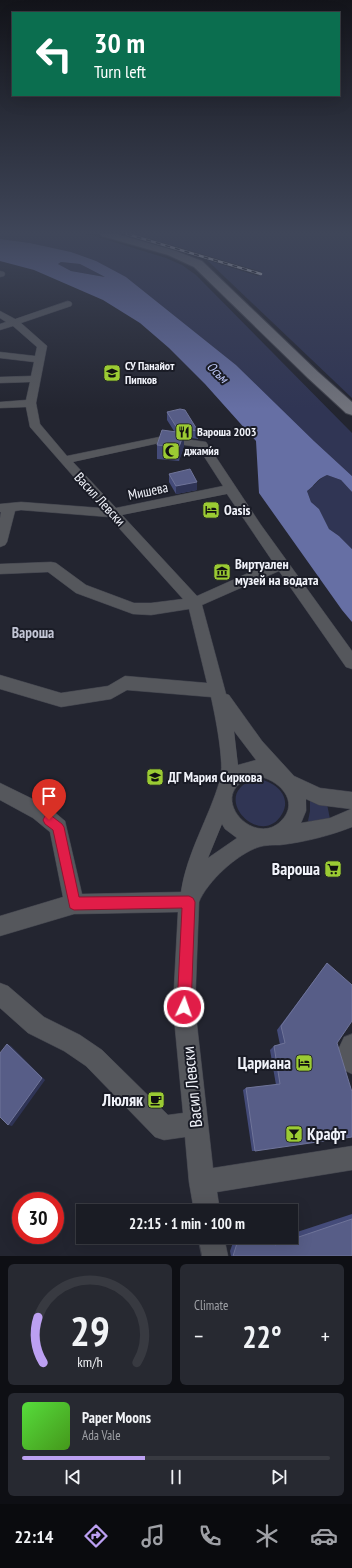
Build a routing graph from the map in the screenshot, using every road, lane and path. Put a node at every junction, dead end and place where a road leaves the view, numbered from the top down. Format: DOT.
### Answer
graph roads {
  1 [pos="228,293"];
  2 [pos="68,304"];
  3 [pos="0,314"];
  4 [pos="15,323"];
  5 [pos="0,327"];
  6 [pos="0,355"];
  7 [pos="39,360"];
  8 [pos="35,379"];
  9 [pos="0,380"];
  10 [pos="30,403"];
  11 [pos="0,405"];
  12 [pos="352,410"];
  13 [pos="64,460"];
  14 [pos="230,489"];
  15 [pos="4,508"];
  16 [pos="114,513"];
  17 [pos="0,542"];
  18 [pos="280,565"];
  19 [pos="0,569"];
  20 [pos="194,604"];
  21 [pos="352,663"];
  22 [pos="0,682"];
  23 [pos="217,691"];
  24 [pos="286,779"];
  25 [pos="229,781"];
  26 [pos="0,791"];
  27 [pos="352,801"];
  28 [pos="223,802"];
  29 [pos="352,818"];
  30 [pos="267,837"];
  31 [pos="189,902"];
  32 [pos="74,904"];
  33 [pos="0,926"];
  34 [pos="0,994"];
  35 [pos="352,1045"];
  36 [pos="352,1062"];
  37 [pos="196,1123"];
  38 [pos="352,1158"];
  39 [pos="202,1182"];
  40 [pos="206,1204"];
  41 [pos="212,1244"];
  42 [pos="215,1256"];
  1 -- 12 [label="street"];
  2 -- 4 [label="street"];
  3 -- 4 [label="street, Васил Левски"];
  4 -- 5 [label="street"];
  4 -- 7 [label="street, Васил Левски"];
  6 -- 7 [label="street"];
  7 -- 8 [label="street, Васил Левски"];
  8 -- 9 [label="street"];
  8 -- 10 [label="street, Васил Левски"];
  10 -- 11 [label="street"];
  10 -- 13 [label="street, Васил Левски"];
  13 -- 14 [label="street"];
  13 -- 16 [label="street, Васил Левски"];
  14 -- 16 [label="street, Мишева"];
  14 -- 18 [label="street"];
  15 -- 16 [label="street, Мишева"];
  15 -- 17 [label="street"];
  16 -- 20 [label="street, Васил Левски"];
  18 -- 20 [label="street"];
  18 -- 21 [label="street"];
  19 -- 20 [label="street"];
  20 -- 23 [label="street, Васил Левски"];
  22 -- 23 [label="street"];
  23 -- 24 [label="street"];
  23 -- 25 [label="street, Васил Левски"];
  24 -- 25 [label="street"];
  24 -- 27 [label="street"];
  24 -- 30 [label="street"];
  25 -- 28 [label="street"];
  26 -- 32 [label="street"];
  28 -- 30 [label="street"];
  28 -- 31 [label="street, Васил Левски"];
  29 -- 30 [label="street"];
  30 -- 31 [label="street"];
  31 -- 32 [label="street"];
  31 -- 37 [label="street, Васил Левски"];
  32 -- 33 [label="street"];
  34 -- 37 [label="street"];
  35 -- 36 [label="street"];
  37 -- 39 [label="street, Васил Левски"];
  38 -- 39 [label="street"];
  39 -- 40 [label="street, Васил Левски"];
  41 -- 42 [label="street"];
}
